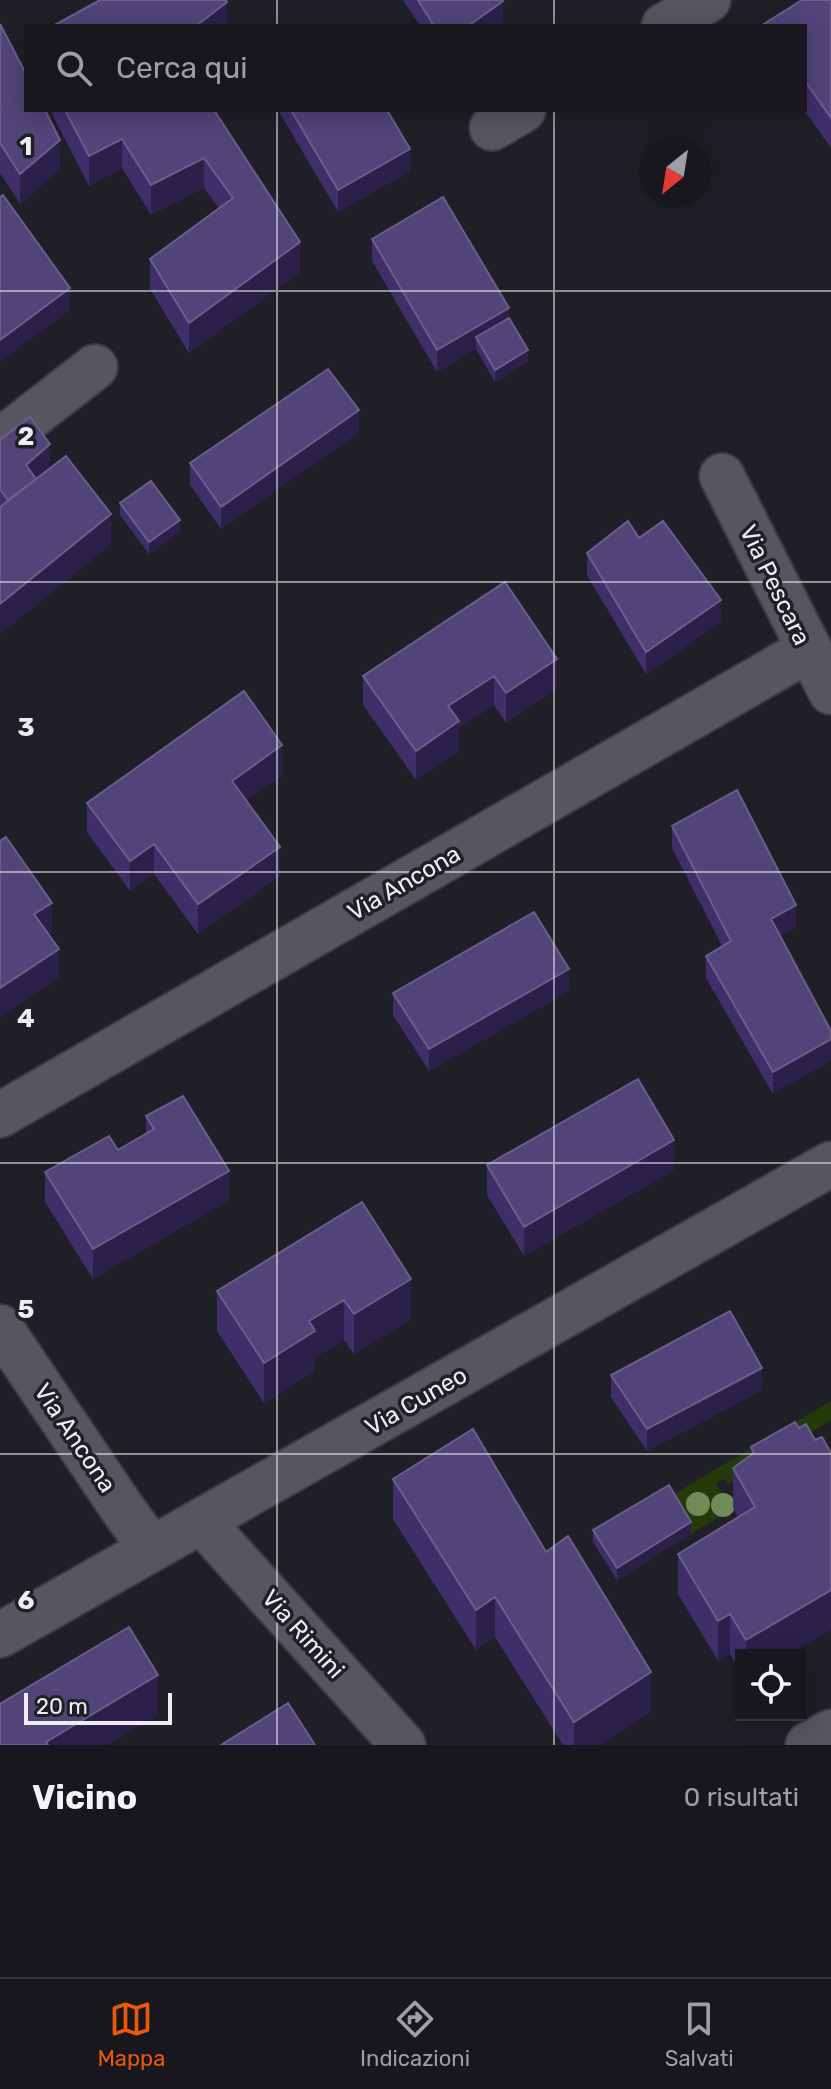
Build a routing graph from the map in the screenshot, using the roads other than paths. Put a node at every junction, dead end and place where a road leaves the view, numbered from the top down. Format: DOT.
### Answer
graph roads {
  1 [pos="708,0"];
  2 [pos="667,24"];
  3 [pos="95,367"];
  4 [pos="0,441"];
  5 [pos="722,476"];
  6 [pos="808,650"];
  7 [pos="831,692"];
  8 [pos="0,1115"];
  9 [pos="831,1164"];
  10 [pos="0,1327"];
  11 [pos="202,1522"];
  12 [pos="152,1549"];
  13 [pos="0,1635"];
  14 [pos="831,1732"];
  15 [pos="403,1745"];
  16 [pos="808,1745"];
  1 -- 2 [label="street"];
  3 -- 4 [label="street"];
  5 -- 6 [label="street, Via Pescara"];
  6 -- 7 [label="street, Via Pescara"];
  6 -- 8 [label="street, Via Ancona"];
  9 -- 11 [label="street, Via Cuneo"];
  10 -- 12 [label="street, Via Ancona"];
  11 -- 12 [label="street, Via Cuneo"];
  11 -- 15 [label="street, Via Rimini"];
  12 -- 13 [label="street, Via Cuneo"];
  14 -- 16 [label="street"];
}
